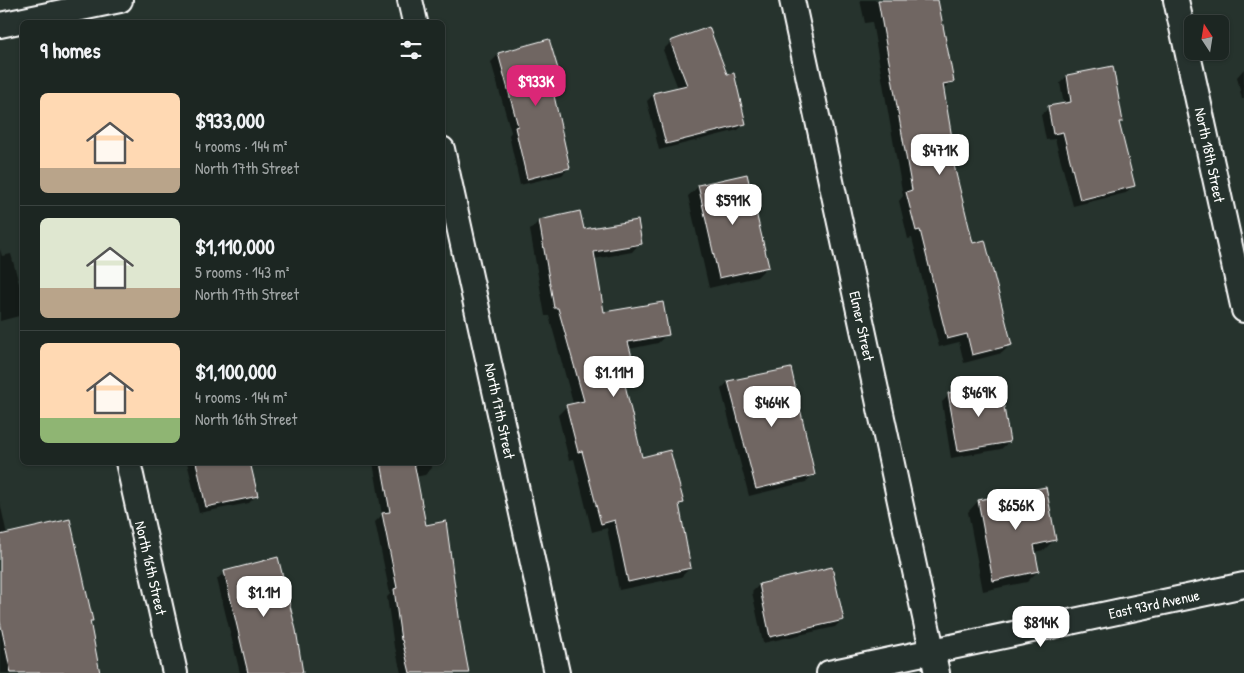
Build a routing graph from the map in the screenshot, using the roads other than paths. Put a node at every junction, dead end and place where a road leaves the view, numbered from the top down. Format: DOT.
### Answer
graph roads {
  1 [pos="120,0"];
  2 [pos="410,0"];
  3 [pos="792,0"];
  4 [pos="1176,0"];
  5 [pos="28,14"];
  6 [pos="415,20"];
  7 [pos="0,25"];
  8 [pos="445,163"];
  9 [pos="1244,310"];
  10 [pos="129,465"];
  11 [pos="1244,585"];
  12 [pos="935,662"];
  13 [pos="175,673"];
  14 [pos="557,673"];
  15 [pos="829,673"];
  1 -- 5 [label="street"];
  2 -- 6 [label="street"];
  3 -- 12 [label="street, Elmer Street"];
  4 -- 9 [label="street, North 18th Street"];
  5 -- 7 [label="street"];
  8 -- 14 [label="street, North 17th Street"];
  10 -- 13 [label="street, North 16th Street"];
  11 -- 12 [label="street, East 93rd Avenue"];
  12 -- 15 [label="street, East 93rd Avenue"];
}
